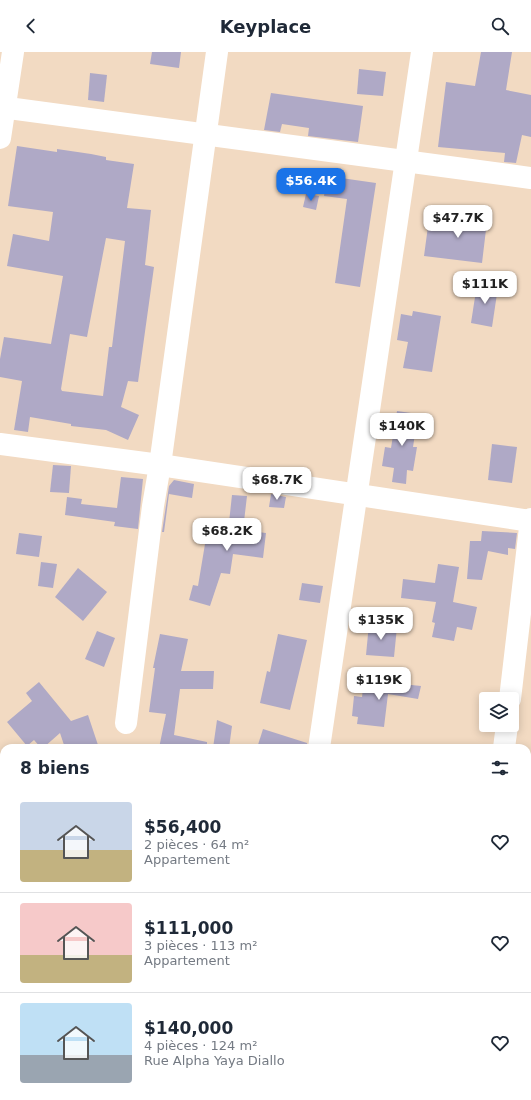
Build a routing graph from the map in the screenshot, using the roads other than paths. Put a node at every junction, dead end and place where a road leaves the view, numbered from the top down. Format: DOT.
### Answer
graph roads {
  1 [pos="12,52"];
  2 [pos="217,52"];
  3 [pos="422,52"];
  4 [pos="2,108"];
  5 [pos="206,135"];
  6 [pos="0,138"];
  7 [pos="405,162"];
  8 [pos="531,178"];
  9 [pos="0,444"];
  10 [pos="160,465"];
  11 [pos="356,495"];
  12 [pos="531,520"];
  13 [pos="511,692"];
  14 [pos="126,723"];
  15 [pos="506,732"];
  16 [pos="320,744"];
  17 [pos="505,744"];
  1 -- 4 [label="street"];
  2 -- 5 [label="street"];
  3 -- 7 [label="street"];
  4 -- 5 [label="street"];
  4 -- 6 [label="street"];
  5 -- 7 [label="street"];
  5 -- 10 [label="street"];
  7 -- 8 [label="street"];
  7 -- 11 [label="street"];
  9 -- 10 [label="street"];
  10 -- 11 [label="street"];
  10 -- 14 [label="street"];
  11 -- 12 [label="street"];
  11 -- 16 [label="street"];
  12 -- 13 [label="street"];
  15 -- 17 [label="street"];
}
